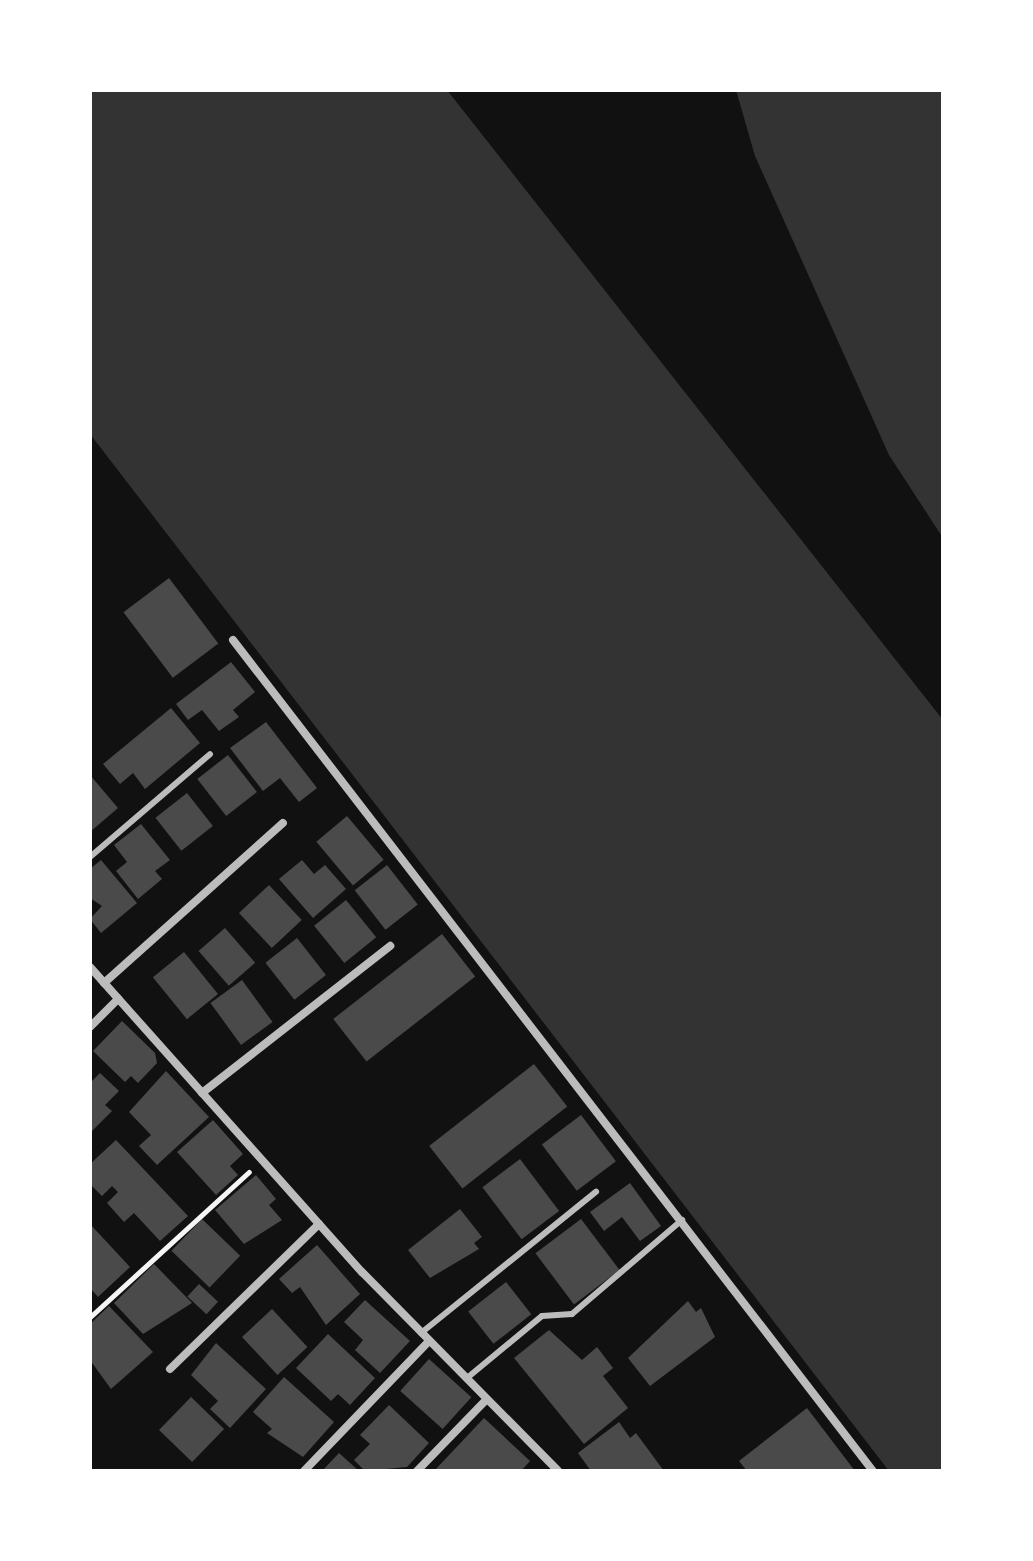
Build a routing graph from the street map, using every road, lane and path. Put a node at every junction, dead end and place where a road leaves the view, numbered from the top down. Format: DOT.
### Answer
graph roads {
  1 [pos="233,640"];
  2 [pos="210,754"];
  3 [pos="283,823"];
  4 [pos="90,857"];
  5 [pos="390,946"];
  6 [pos="90,967"];
  7 [pos="104,983"];
  8 [pos="118,999"];
  9 [pos="90,1027"];
  10 [pos="202,1093"];
  11 [pos="262,1161"];
  12 [pos="596,1192"];
  13 [pos="683,1219"];
  14 [pos="319,1224"];
  15 [pos="90,1317"];
  16 [pos="421,1333"];
  17 [pos="429,1341"];
  18 [pos="170,1369"];
  19 [pos="467,1378"];
  20 [pos="487,1399"];
  21 [pos="304,1471"];
  22 [pos="417,1471"];
  23 [pos="558,1471"];
  24 [pos="873,1471"];
  1 -- 13 [label="street"];
  2 -- 4 [label="lane"];
  3 -- 7 [label="street"];
  5 -- 10 [label="street"];
  6 -- 7 [label="street"];
  7 -- 8 [label="street"];
  8 -- 9 [label="street"];
  8 -- 10 [label="street"];
  10 -- 11 [label="street"];
  11 -- 14 [label="street"];
  11 -- 15 [label="path"];
  12 -- 16 [label="lane"];
  13 -- 19 [label="lane"];
  13 -- 24 [label="street"];
  14 -- 16 [label="street"];
  14 -- 18 [label="street"];
  16 -- 17 [label="street"];
  17 -- 19 [label="street"];
  17 -- 21 [label="street"];
  19 -- 20 [label="street"];
  20 -- 22 [label="street"];
  20 -- 23 [label="street"];
}
